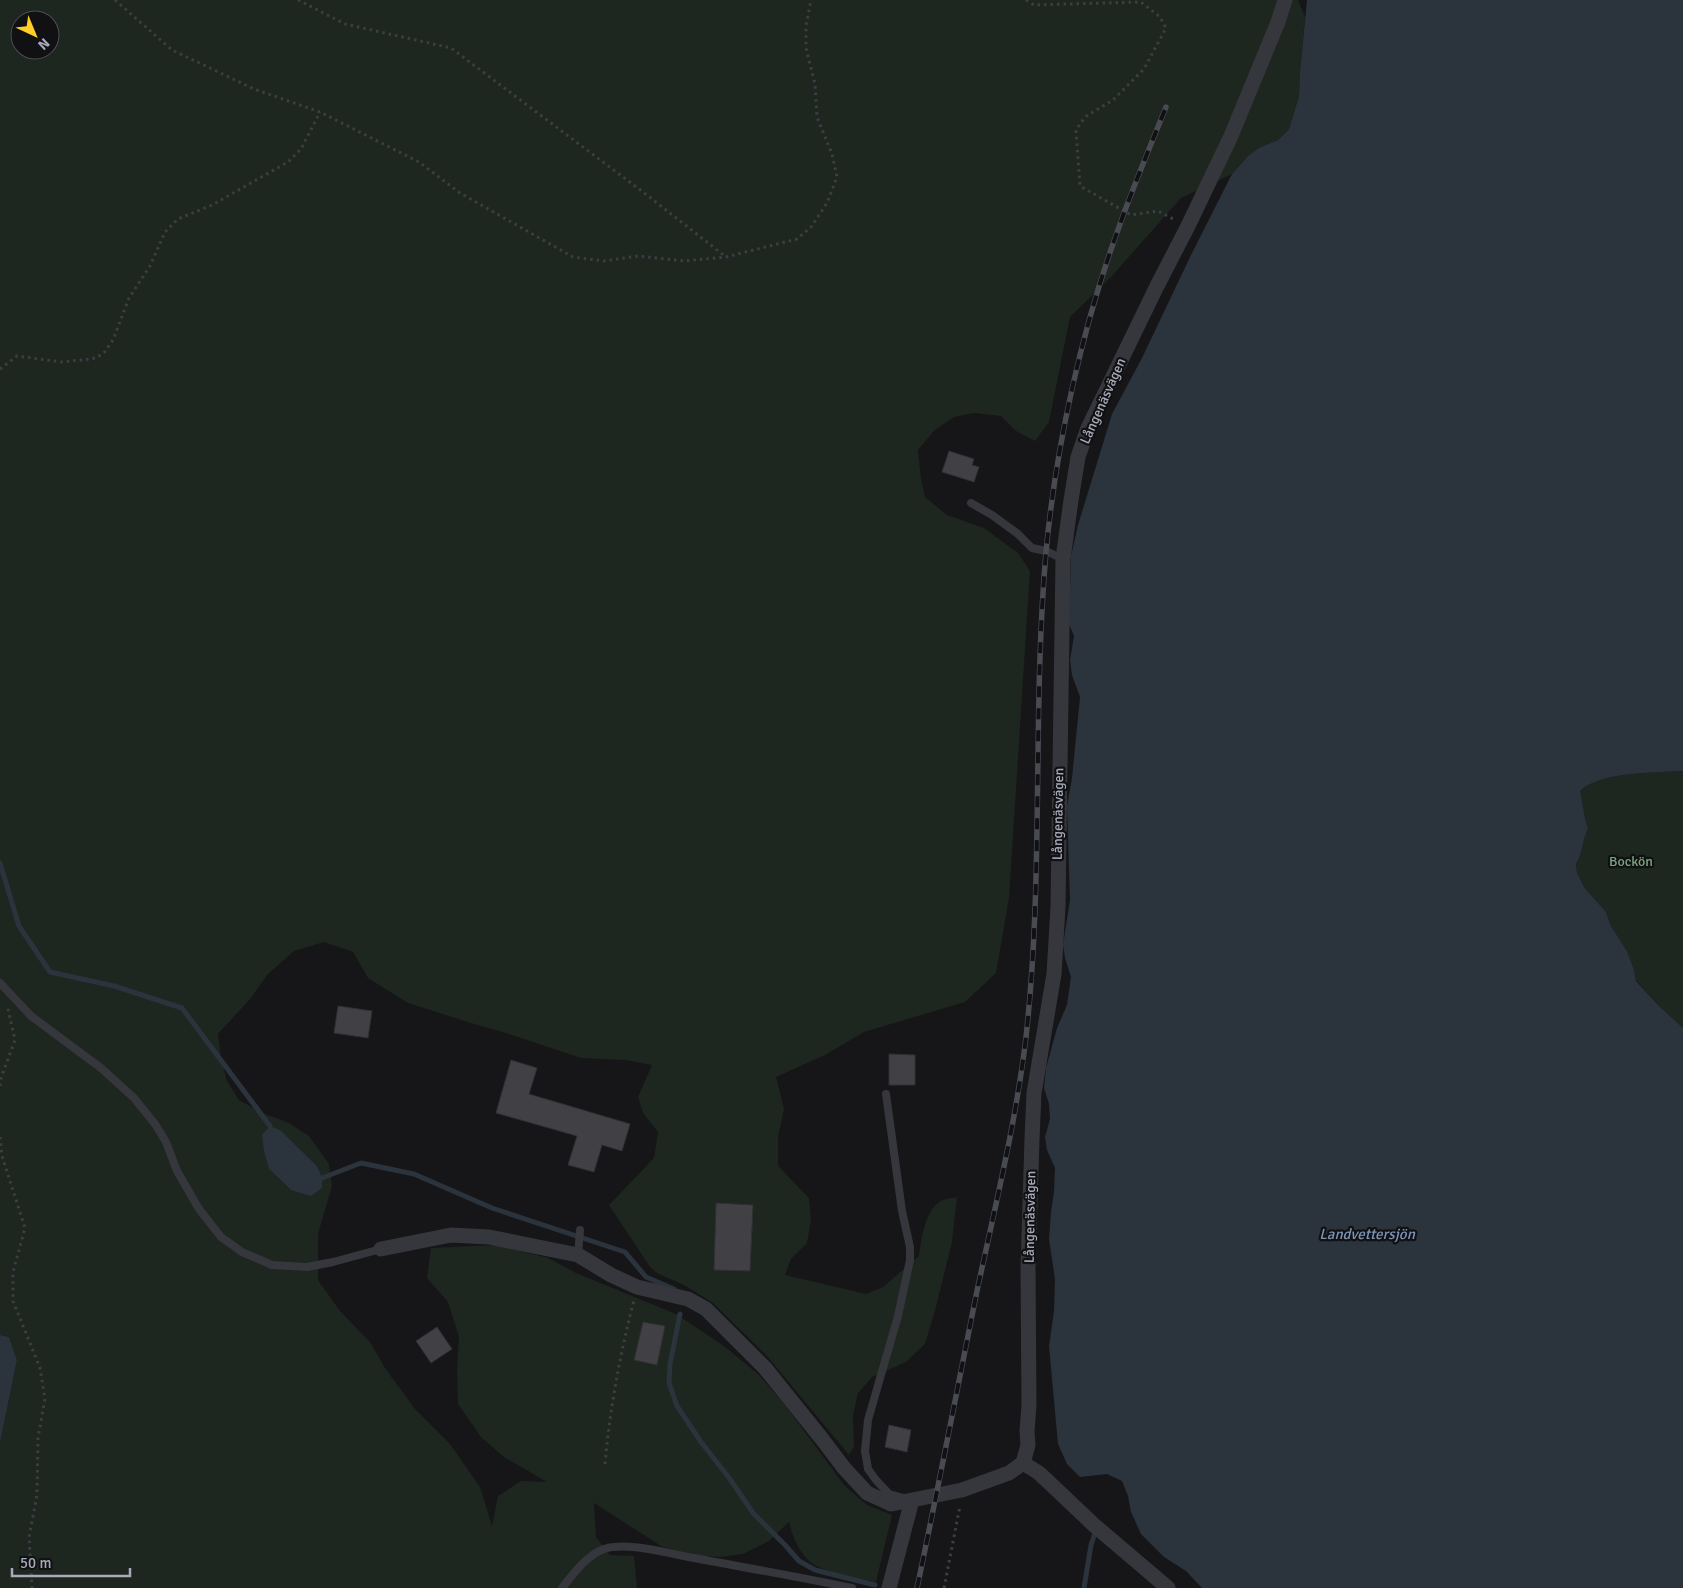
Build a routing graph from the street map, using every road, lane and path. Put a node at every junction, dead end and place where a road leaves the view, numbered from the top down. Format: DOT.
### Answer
graph roads {
  1 [pos="116,0"];
  2 [pos="298,0"];
  3 [pos="811,0"];
  4 [pos="1026,0"];
  5 [pos="1285,0"];
  6 [pos="320,112"];
  7 [pos="1188,226"];
  8 [pos="726,257"];
  9 [pos="0,369"];
  10 [pos="971,504"];
  11 [pos="1063,559"];
  12 [pos="2,984"];
  13 [pos="0,1086"];
  14 [pos="886,1094"];
  15 [pos="0,1137"];
  16 [pos="580,1230"];
  17 [pos="578,1248"];
  18 [pos="381,1249"];
  19 [pos="637,1287"];
  20 [pos="1023,1463"];
  21 [pos="604,1464"];
  22 [pos="962,1490"];
  23 [pos="912,1500"];
  24 [pos="32,1588"];
  25 [pos="562,1588"];
  26 [pos="852,1588"];
  27 [pos="889,1588"];
  28 [pos="944,1588"];
  29 [pos="1168,1588"];
  1 -- 6 [label="path"];
  2 -- 8 [label="path"];
  3 -- 8 [label="path"];
  4 -- 7 [label="path"];
  5 -- 7 [label="street, Långenäsvägen"];
  6 -- 8 [label="path"];
  6 -- 9 [label="path"];
  7 -- 11 [label="street, Långenäsvägen"];
  10 -- 11 [label="lane"];
  11 -- 20 [label="street, Långenäsvägen"];
  12 -- 13 [label="path"];
  12 -- 18 [label="lane"];
  14 -- 23 [label="lane"];
  15 -- 24 [label="path"];
  16 -- 17 [label="lane"];
  17 -- 18 [label="street"];
  17 -- 19 [label="street"];
  19 -- 21 [label="path"];
  19 -- 23 [label="street"];
  20 -- 22 [label="street"];
  20 -- 29 [label="street"];
  22 -- 23 [label="street"];
  22 -- 28 [label="path"];
  23 -- 27 [label="street"];
  25 -- 26 [label="lane"];
}
